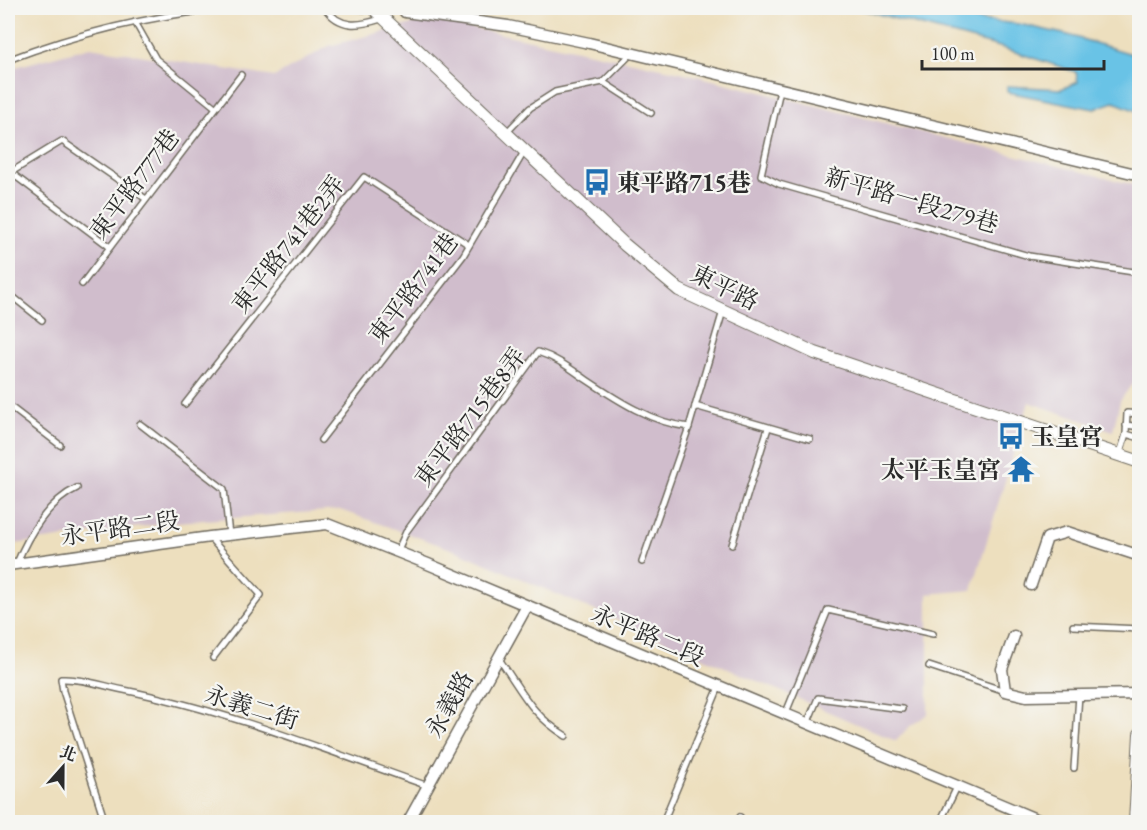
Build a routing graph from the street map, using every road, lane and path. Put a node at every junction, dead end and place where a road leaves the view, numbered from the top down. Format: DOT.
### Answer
graph roads {
  1 [pos="225,8"];
  2 [pos="325,8"];
  3 [pos="344,8"];
  4 [pos="377,12"];
  5 [pos="405,12"];
  6 [pos="135,22"];
  7 [pos="632,53"];
  8 [pos="8,60"];
  9 [pos="241,75"];
  10 [pos="603,82"];
  11 [pos="780,90"];
  12 [pos="215,107"];
  13 [pos="651,112"];
  14 [pos="507,132"];
  15 [pos="525,150"];
  16 [pos="9,173"];
  17 [pos="1140,175"];
  18 [pos="146,199"];
  19 [pos="469,245"];
  20 [pos="110,247"];
  21 [pos="1140,273"];
  22 [pos="82,284"];
  23 [pos="8,293"];
  24 [pos="723,311"];
  25 [pos="42,320"];
  26 [pos="185,404"];
  27 [pos="8,405"];
  28 [pos="695,406"];
  29 [pos="1140,414"];
  30 [pos="140,424"];
  31 [pos="1126,424"];
  32 [pos="689,427"];
  33 [pos="1140,427"];
  34 [pos="768,428"];
  35 [pos="1126,434"];
  36 [pos="1140,438"];
  37 [pos="810,439"];
  38 [pos="321,441"];
  39 [pos="60,445"];
  40 [pos="1119,455"];
  41 [pos="1140,462"];
  42 [pos="77,488"];
  43 [pos="229,535"];
  44 [pos="210,537"];
  45 [pos="732,545"];
  46 [pos="397,552"];
  47 [pos="1140,556"];
  48 [pos="642,562"];
  49 [pos="12,565"];
  50 [pos="1031,585"];
  51 [pos="527,606"];
  52 [pos="1073,626"];
  53 [pos="1140,629"];
  54 [pos="933,634"];
  55 [pos="1014,636"];
  56 [pos="213,657"];
  57 [pos="498,659"];
  58 [pos="929,666"];
  59 [pos="719,687"];
  60 [pos="1005,691"];
  61 [pos="1140,694"];
  62 [pos="1079,695"];
  63 [pos="902,709"];
  64 [pos="785,715"];
  65 [pos="807,724"];
  66 [pos="1140,734"];
  67 [pos="566,736"];
  68 [pos="1074,768"];
  69 [pos="428,786"];
  70 [pos="957,787"];
  71 [pos="1137,815"];
  72 [pos="1020,818"];
  73 [pos="105,822"];
  74 [pos="408,822"];
  75 [pos="663,822"];
  76 [pos="940,822"];
  77 [pos="1043,822"];
  1 -- 6 [label="lane"];
  2 -- 4 [label="lane"];
  3 -- 4 [label="lane"];
  4 -- 14 [label="street, 東平路"];
  5 -- 7 [label="street"];
  6 -- 8 [label="lane"];
  6 -- 12 [label="lane"];
  7 -- 10 [label="lane"];
  7 -- 11 [label="street"];
  9 -- 12 [label="lane, 東平路777巷"];
  10 -- 13 [label="lane"];
  10 -- 14 [label="lane"];
  11 -- 17 [label="street"];
  11 -- 21 [label="lane, 新平路一段279巷"];
  12 -- 18 [label="lane, 東平路777巷"];
  14 -- 15 [label="street, 東平路"];
  15 -- 19 [label="lane, 東平路741巷"];
  15 -- 24 [label="street, 東平路"];
  16 -- 18 [label="lane"];
  16 -- 20 [label="lane"];
  18 -- 20 [label="lane, 東平路777巷"];
  19 -- 26 [label="lane, 東平路741巷2弄"];
  19 -- 38 [label="lane, 東平路741巷"];
  20 -- 22 [label="lane, 東平路777巷"];
  23 -- 25 [label="lane"];
  24 -- 28 [label="lane"];
  24 -- 40 [label="street, 東平路"];
  27 -- 39 [label="lane"];
  28 -- 32 [label="lane"];
  28 -- 34 [label="lane"];
  29 -- 31 [label="lane"];
  30 -- 43 [label="lane"];
  31 -- 33 [label="lane"];
  31 -- 35 [label="lane"];
  32 -- 46 [label="lane, 東平路715巷8弄"];
  32 -- 48 [label="lane"];
  34 -- 37 [label="lane"];
  34 -- 45 [label="lane"];
  35 -- 36 [label="lane"];
  35 -- 40 [label="lane"];
  40 -- 41 [label="street, 東平路"];
  42 -- 49 [label="lane, 永平路二段"];
  43 -- 44 [label="street, 永平路二段"];
  43 -- 46 [label="street, 永平路二段"];
  44 -- 49 [label="street, 永平路二段"];
  44 -- 56 [label="lane"];
  46 -- 51 [label="street, 永平路二段"];
  47 -- 50 [label="street"];
  51 -- 57 [label="street, 永義路"];
  51 -- 59 [label="street, 永平路二段"];
  52 -- 53 [label="lane"];
  54 -- 64 [label="lane"];
  55 -- 60 [label="street"];
  57 -- 67 [label="lane"];
  57 -- 69 [label="street, 永義路"];
  58 -- 60 [label="lane"];
  59 -- 64 [label="street, 永平路二段"];
  59 -- 75 [label="lane"];
  60 -- 62 [label="street"];
  61 -- 62 [label="street"];
  62 -- 68 [label="lane"];
  63 -- 65 [label="lane"];
  64 -- 65 [label="street, 永平路二段"];
  65 -- 70 [label="street, 永平路二段"];
  66 -- 71 [label="street"];
  69 -- 73 [label="lane, 永義二街"];
  69 -- 74 [label="street, 永義路"];
  70 -- 72 [label="street, 永平路二段"];
  70 -- 76 [label="lane"];
  72 -- 77 [label="street, 永平路二段"];
}
